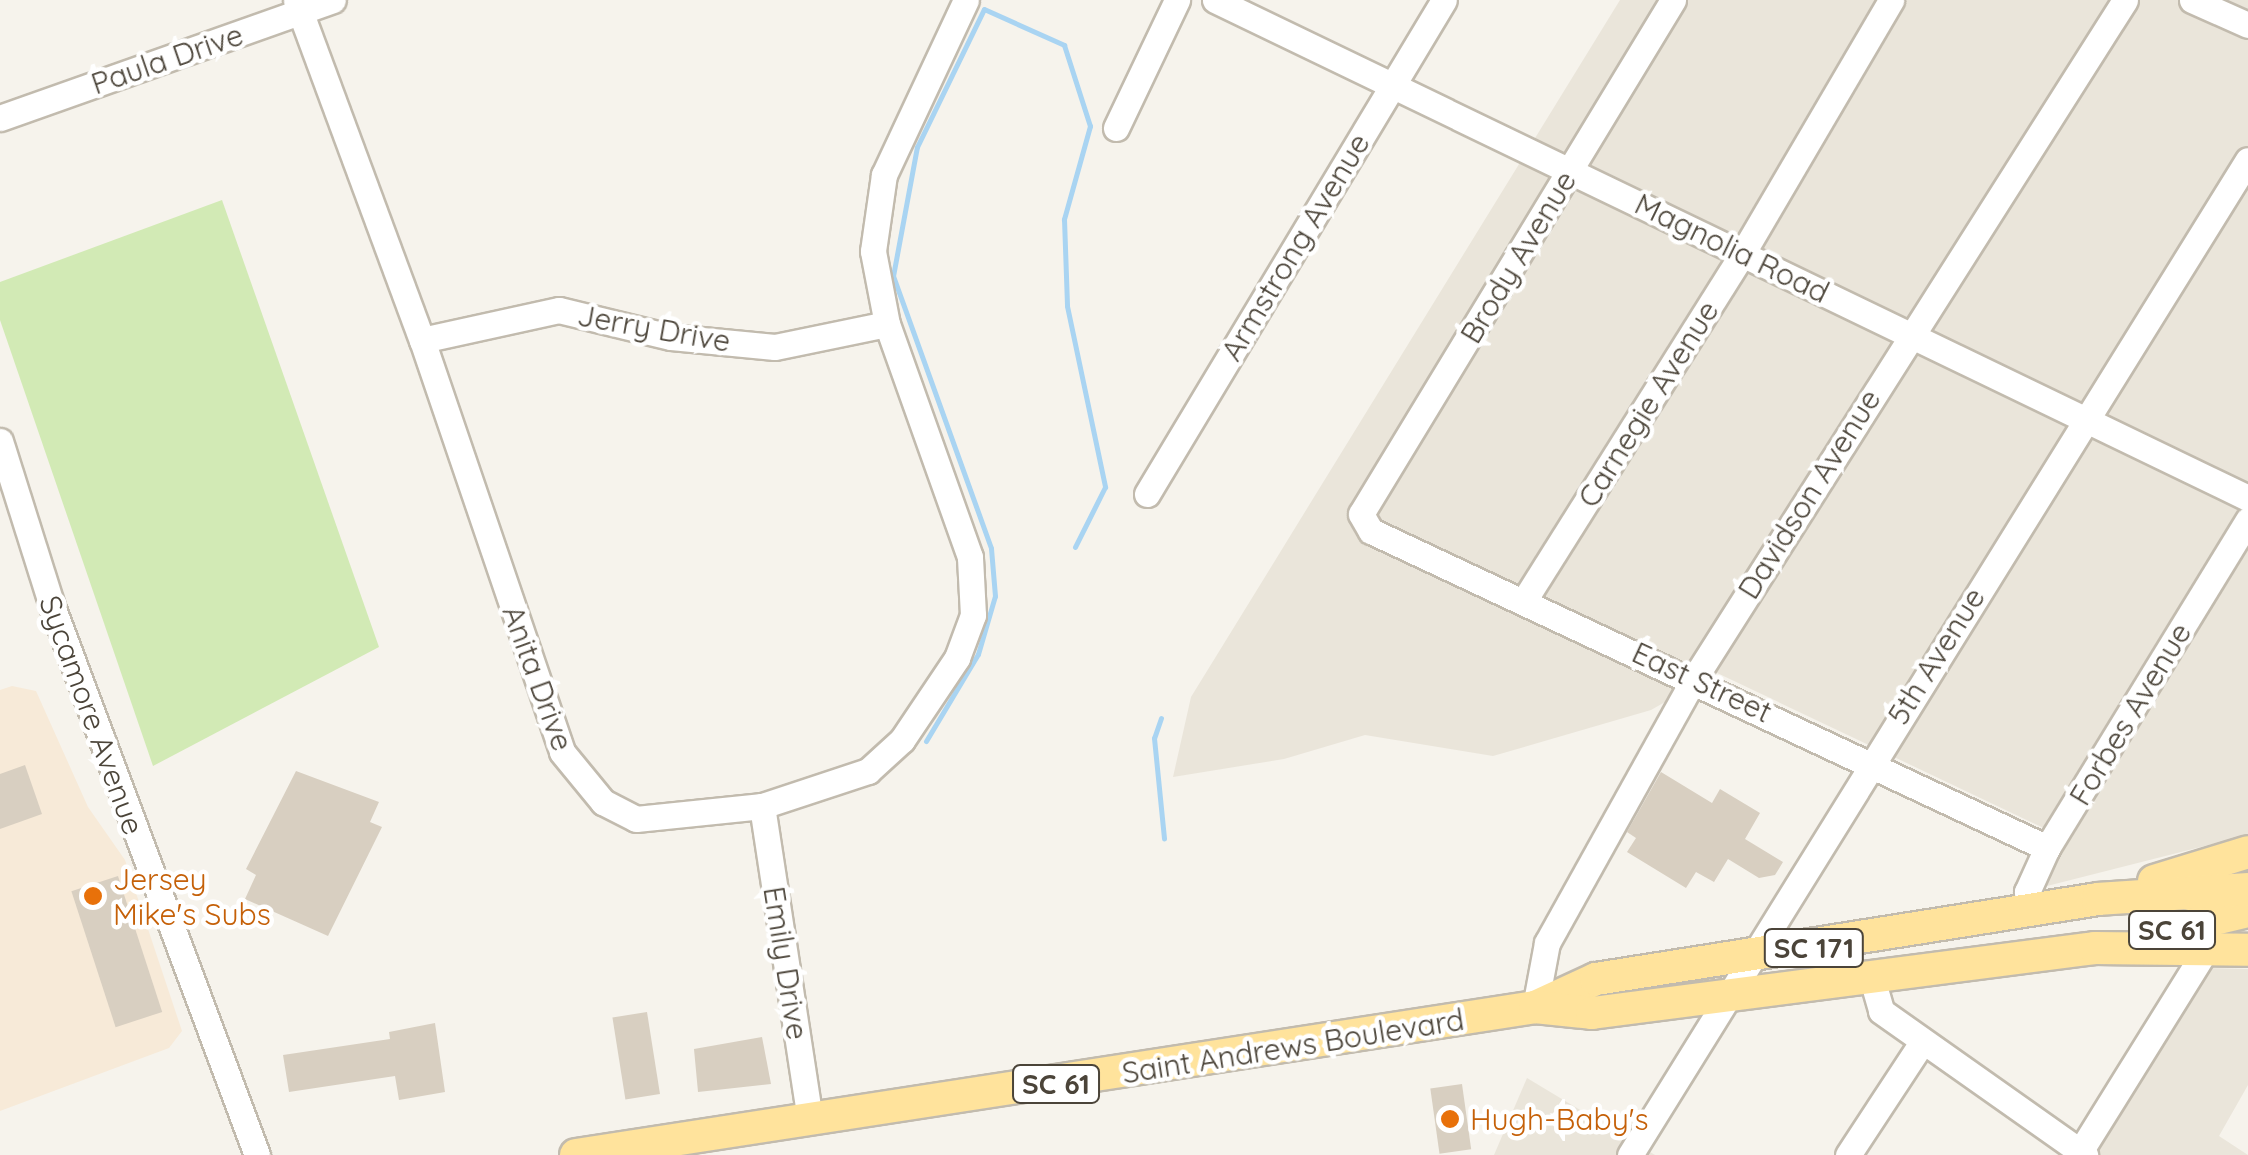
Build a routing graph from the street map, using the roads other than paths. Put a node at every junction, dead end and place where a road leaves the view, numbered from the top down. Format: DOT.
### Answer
graph roads {
  1 [pos="334,0"];
  2 [pos="966,0"];
  3 [pos="1178,0"];
  4 [pos="1444,0"];
  5 [pos="1673,0"];
  6 [pos="1891,0"];
  7 [pos="2125,0"];
  8 [pos="2192,0"];
  9 [pos="1219,1"];
  10 [pos="298,6"];
  11 [pos="2248,24"];
  12 [pos="1390,85"];
  13 [pos="0,118"];
  14 [pos="1116,128"];
  15 [pos="2248,160"];
  16 [pos="1572,170"];
  17 [pos="1741,256"];
  18 [pos="887,324"];
  19 [pos="1909,333"];
  20 [pos="422,340"];
  21 [pos="2084,418"];
  22 [pos="0,441"];
  23 [pos="1147,494"];
  24 [pos="2248,498"];
  25 [pos="1361,514"];
  26 [pos="2248,520"];
  27 [pos="1525,599"];
  28 [pos="1694,679"];
  29 [pos="1871,760"];
  30 [pos="762,806"];
  31 [pos="2048,848"];
  32 [pos="2248,852"];
  33 [pos="2248,889"];
  34 [pos="2098,899"];
  35 [pos="2248,910"];
  36 [pos="2032,912"];
  37 [pos="2095,948"];
  38 [pos="2206,948"];
  39 [pos="2248,950"];
  40 [pos="1751,958"];
  41 [pos="1870,975"];
  42 [pos="1727,998"];
  43 [pos="1535,1007"];
  44 [pos="1921,1044"];
  45 [pos="810,1120"];
  46 [pos="2081,1154"];
  47 [pos="257,1155"];
  48 [pos="576,1155"];
  49 [pos="1630,1155"];
  50 [pos="1848,1155"];
  1 -- 10 [label="street, Paula Drive"];
  2 -- 18 [label="street, Anita Drive"];
  3 -- 14 [label="street"];
  4 -- 12 [label="street, Armstrong Avenue"];
  5 -- 16 [label="street, Brody Avenue"];
  6 -- 17 [label="street, Carnegie Avenue"];
  7 -- 19 [label="street, Davidson Avenue"];
  8 -- 11 [label="street"];
  9 -- 12 [label="street, Magnolia Road"];
  10 -- 13 [label="street, Paula Drive"];
  10 -- 20 [label="street, Anita Drive"];
  12 -- 16 [label="street, Magnolia Road"];
  12 -- 23 [label="street, Armstrong Avenue"];
  15 -- 21 [label="street, 5th Avenue"];
  16 -- 17 [label="street, Magnolia Road"];
  16 -- 25 [label="street, Brody Avenue"];
  17 -- 19 [label="street, Magnolia Road"];
  17 -- 27 [label="street, Carnegie Avenue"];
  18 -- 20 [label="street, Jerry Drive"];
  18 -- 30 [label="street, Anita Drive"];
  19 -- 21 [label="street, Magnolia Road"];
  19 -- 28 [label="street, Davidson Avenue"];
  20 -- 30 [label="street, Anita Drive"];
  21 -- 24 [label="street, Magnolia Road"];
  21 -- 29 [label="street, 5th Avenue"];
  22 -- 47 [label="street, Sycamore Avenue"];
  25 -- 27 [label="street, East Street"];
  26 -- 31 [label="street, Forbes Avenue"];
  27 -- 28 [label="street, East Street"];
  28 -- 29 [label="street, East Street"];
  28 -- 43 [label="street, Davidson Avenue"];
  29 -- 31 [label="street, East Street"];
  29 -- 40 [label="street, 5th Avenue"];
  30 -- 45 [label="street, Emily Drive"];
  31 -- 36 [label="street, Forbes Avenue"];
  32 -- 34 [label="main road, SC 61"];
  33 -- 34 [label="main road, Saint Andrews Boulevard / SC 171"];
  34 -- 36 [label="main road, Saint Andrews Boulevard / SC 171"];
  35 -- 37 [label="main road, SC 61"];
  36 -- 40 [label="main road, Saint Andrews Boulevard / SC 171"];
  37 -- 38 [label="main road, Saint Andrews Boulevard / SC 171"];
  37 -- 41 [label="main road, Saint Andrews Boulevard / SC 171"];
  38 -- 39 [label="main road, Saint Andrews Boulevard / SC 171"];
  38 -- 46 [label="street"];
  40 -- 42 [label="street, 5th Avenue"];
  40 -- 43 [label="main road, Saint Andrews Boulevard / SC 171"];
  41 -- 42 [label="main road, Saint Andrews Boulevard / SC 171"];
  41 -- 44 [label="street"];
  42 -- 43 [label="main road, Saint Andrews Boulevard / SC 171"];
  42 -- 49 [label="street, 5th Avenue"];
  43 -- 45 [label="main road, Saint Andrews Boulevard / SC 61"];
  44 -- 46 [label="street"];
  44 -- 50 [label="street"];
  45 -- 48 [label="main road, Saint Andrews Boulevard / SC 61"];
}
